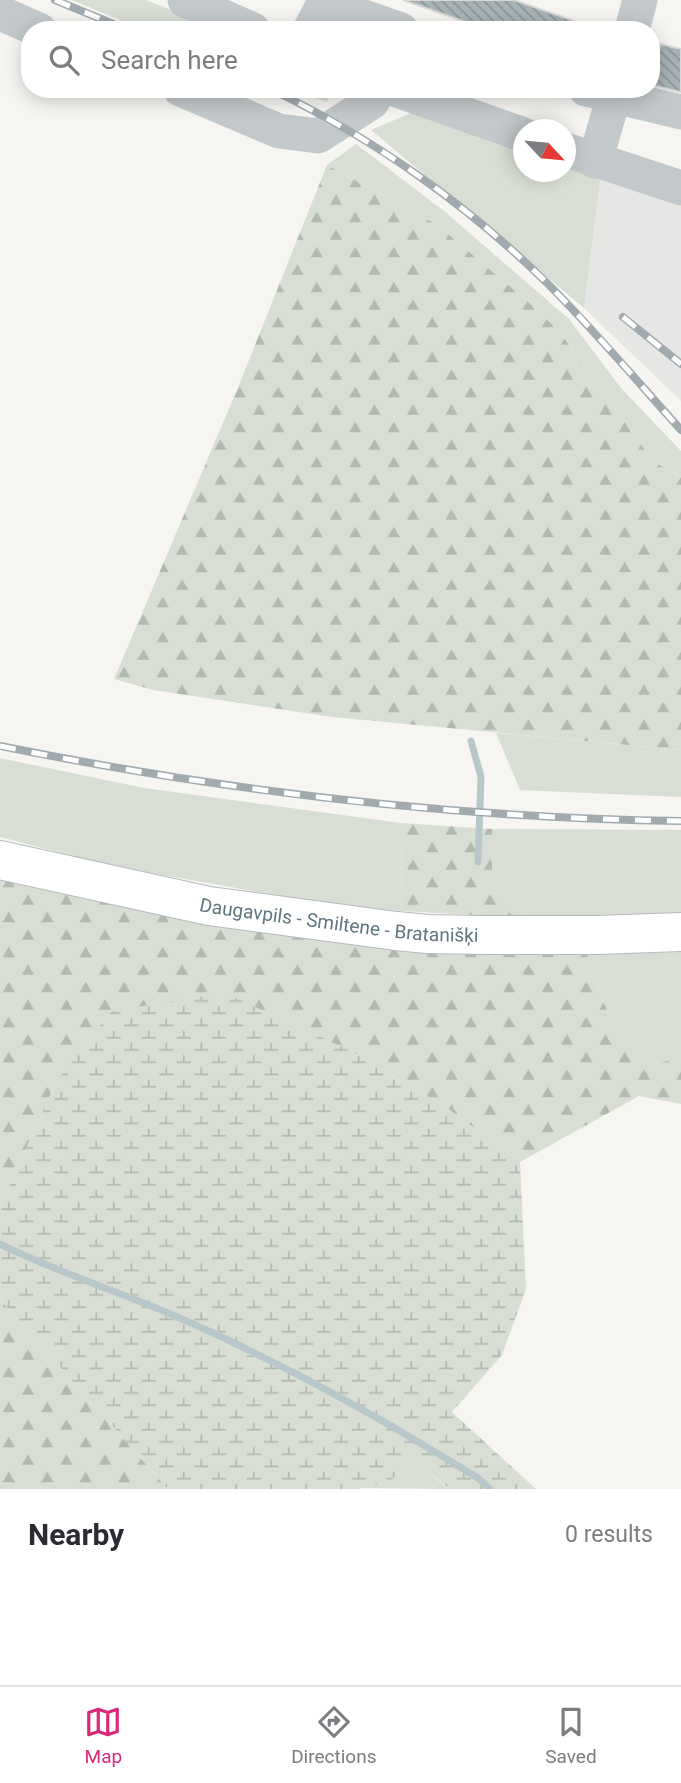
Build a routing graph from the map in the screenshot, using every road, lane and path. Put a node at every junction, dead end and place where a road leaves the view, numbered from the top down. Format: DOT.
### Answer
graph roads {
  1 [pos="185,0"];
  2 [pos="640,0"];
  3 [pos="0,13"];
  4 [pos="233,21"];
  5 [pos="315,21"];
  6 [pos="375,21"];
  7 [pos="634,21"];
  8 [pos="21,22"];
  9 [pos="201,98"];
  10 [pos="374,98"];
  11 [pos="419,98"];
  12 [pos="604,98"];
  13 [pos="627,98"];
  14 [pos="681,113"];
  15 [pos="513,131"];
  16 [pos="580,156"];
  17 [pos="681,188"];
  18 [pos="0,860"];
  19 [pos="681,932"];
  1 -- 4 [label="street"];
  2 -- 7 [label="street"];
  3 -- 8 [label="street"];
  5 -- 6 [label="street"];
  9 -- 10 [label="street"];
  11 -- 15 [label="street"];
  12 -- 16 [label="street"];
  13 -- 14 [label="street"];
  16 -- 17 [label="street"];
  18 -- 19 [label="main road, Daugavpils - Smiltene - Bratanišķi"];
}
